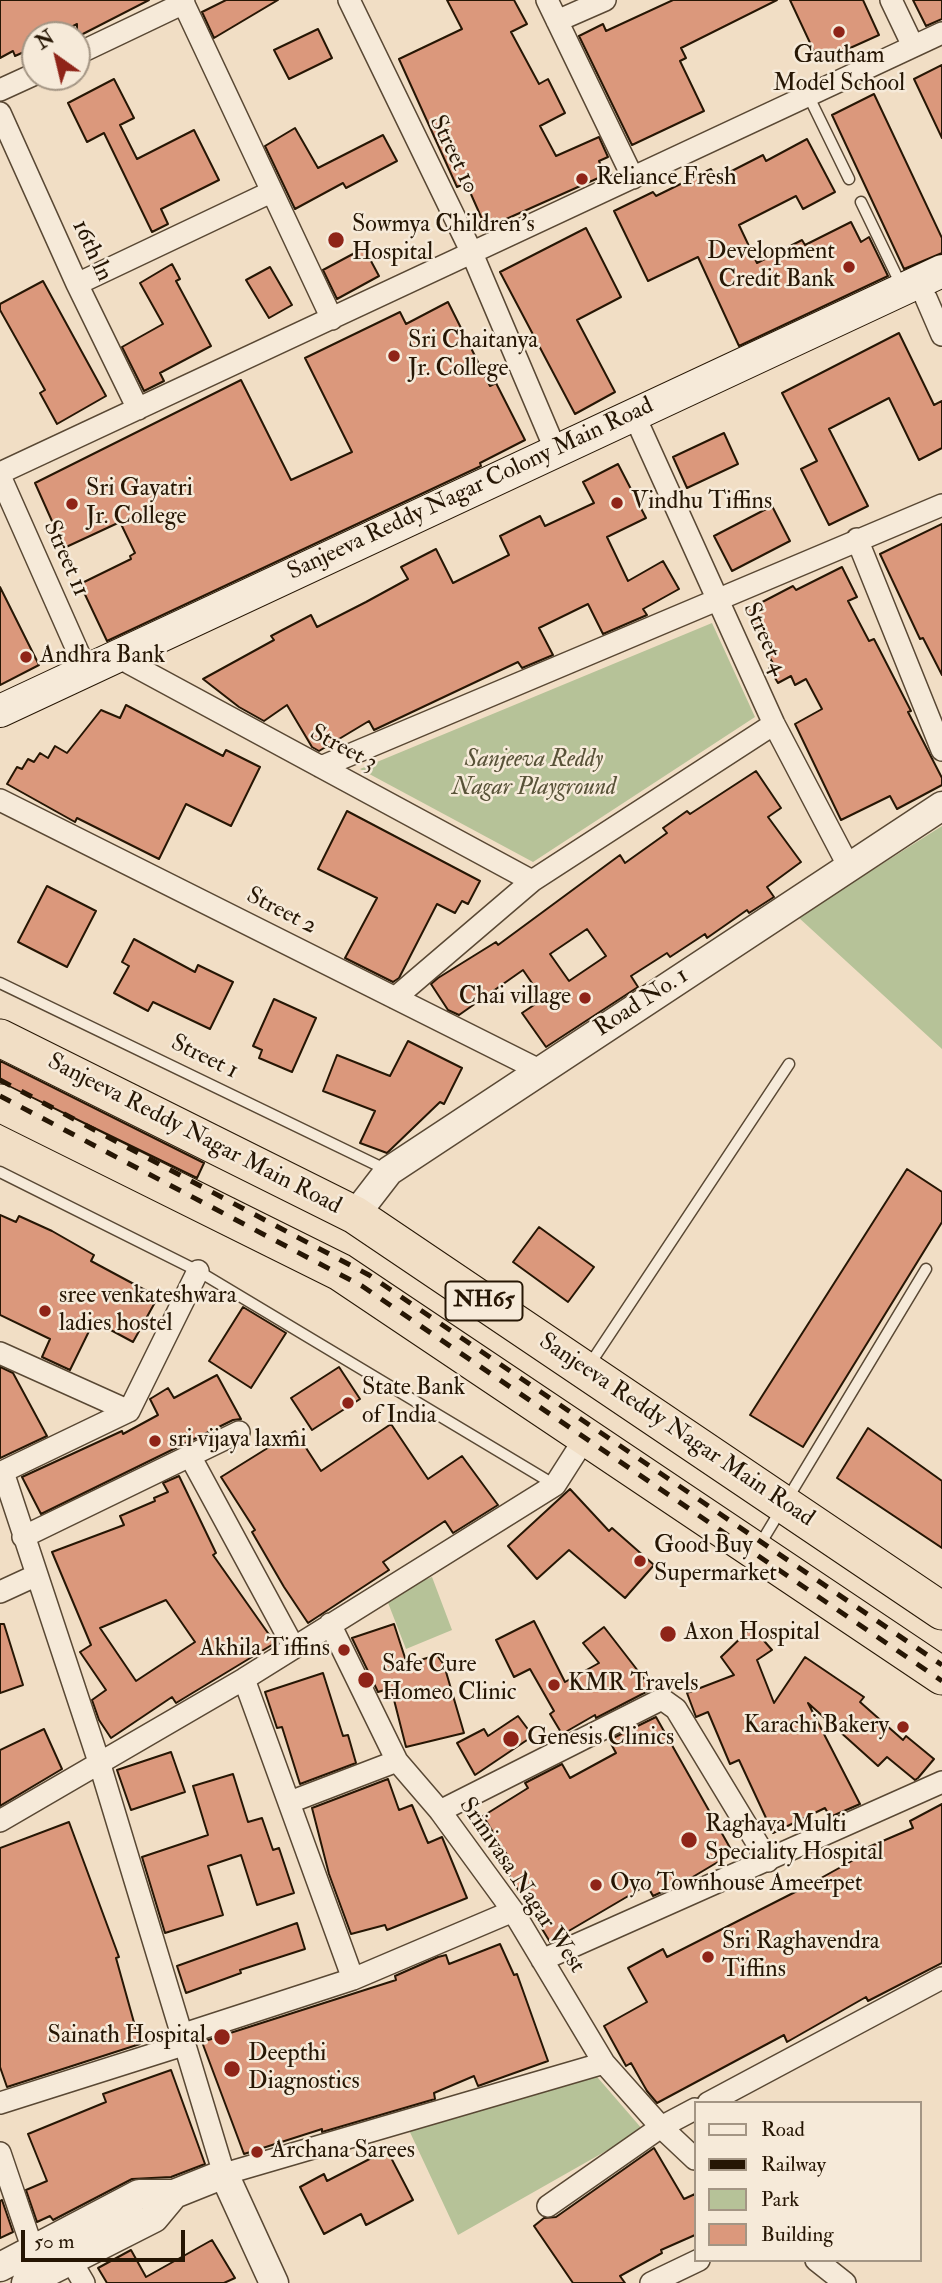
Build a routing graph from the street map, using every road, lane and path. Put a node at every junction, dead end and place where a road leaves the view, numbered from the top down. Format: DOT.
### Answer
graph roads {
  1 [pos="349,0"];
  2 [pos="547,0"];
  3 [pos="605,0"];
  4 [pos="891,0"];
  5 [pos="183,2"];
  6 [pos="557,21"];
  7 [pos="942,33"];
  8 [pos="913,46"];
  9 [pos="91,47"];
  10 [pos="21,80"];
  11 [pos="0,90"];
  12 [pos="808,95"];
  13 [pos="0,113"];
  14 [pos="633,178"];
  15 [pos="849,179"];
  16 [pos="271,192"];
  17 [pos="861,202"];
  18 [pos="471,251"];
  19 [pos="942,271"];
  20 [pos="77,284"];
  21 [pos="924,293"];
  22 [pos="332,319"];
  23 [pos="942,335"];
  24 [pos="138,410"];
  25 [pos="640,428"];
  26 [pos="556,451"];
  27 [pos="0,475"];
  28 [pos="942,505"];
  29 [pos="858,539"];
  30 [pos="718,600"];
  31 [pos="129,663"];
  32 [pos="84,666"];
  33 [pos="0,711"];
  34 [pos="774,724"];
  35 [pos="0,725"];
  36 [pos="942,750"];
  37 [pos="321,767"];
  38 [pos="0,800"];
  39 [pos="942,806"];
  40 [pos="849,867"];
  41 [pos="532,881"];
  42 [pos="0,983"];
  43 [pos="395,998"];
  44 [pos="0,1038"];
  45 [pos="789,1064"];
  46 [pos="539,1070"];
  47 [pos="0,1103"];
  48 [pos="390,1171"];
  49 [pos="0,1172"];
  50 [pos="355,1215"];
  51 [pos="926,1269"];
  52 [pos="198,1271"];
  53 [pos="0,1353"];
  54 [pos="586,1369"];
  55 [pos="129,1411"];
  56 [pos="239,1432"];
  57 [pos="585,1438"];
  58 [pos="190,1456"];
  59 [pos="1,1473"];
  60 [pos="555,1485"];
  61 [pos="783,1505"];
  62 [pos="23,1537"];
  63 [pos="756,1552"];
  64 [pos="37,1575"];
  65 [pos="0,1592"];
  66 [pos="942,1611"];
  67 [pos="330,1624"];
  68 [pos="293,1646"];
  69 [pos="942,1676"];
  70 [pos="244,1679"];
  71 [pos="397,1761"];
  72 [pos="100,1765"];
  73 [pos="942,1782"];
  74 [pos="290,1802"];
  75 [pos="440,1811"];
  76 [pos="0,1821"];
  77 [pos="768,1861"];
  78 [pos="513,1911"];
  79 [pos="542,1960"];
  80 [pos="942,1978"];
  81 [pos="353,1979"];
  82 [pos="182,2040"];
  83 [pos="604,2063"];
  84 [pos="712,2101"];
  85 [pos="0,2103"];
  86 [pos="694,2110"];
  87 [pos="661,2127"];
  88 [pos="0,2152"];
  89 [pos="694,2158"];
  90 [pos="224,2174"];
  91 [pos="5,2186"];
  92 [pos="174,2194"];
  93 [pos="548,2206"];
  94 [pos="33,2249"];
  95 [pos="70,2259"];
  96 [pos="695,2262"];
  97 [pos="819,2262"];
  98 [pos="0,2267"];
  99 [pos="26,2283"];
  100 [pos="84,2283"];
  101 [pos="274,2283"];
  102 [pos="651,2283"];
  103 [pos="845,2283"];
  1 -- 18 [label="street, Street 10"];
  2 -- 6 [label="street"];
  3 -- 6 [label="street"];
  4 -- 8 [label="street"];
  5 -- 9 [label="street"];
  5 -- 16 [label="street"];
  6 -- 14 [label="street"];
  7 -- 8 [label="street"];
  8 -- 12 [label="street"];
  10 -- 11 [label="street"];
  12 -- 14 [label="street"];
  12 -- 15 [label="lane"];
  13 -- 20 [label="street, 16th ln"];
  14 -- 18 [label="street"];
  16 -- 20 [label="street"];
  16 -- 22 [label="street"];
  17 -- 21 [label="lane"];
  18 -- 22 [label="street"];
  18 -- 26 [label="street, Street 10"];
  19 -- 21 [label="main road, Sanjeeva Reddy Nagar Colony Main Road"];
  20 -- 24 [label="street, 16th ln"];
  21 -- 23 [label="street"];
  21 -- 25 [label="main road, Sanjeeva Reddy Nagar Colony Main Road"];
  21 -- 26 [label="main road, Sanjeeva Reddy Nagar Colony Main Road"];
  22 -- 24 [label="street"];
  24 -- 27 [label="street"];
  25 -- 30 [label="street, Street 4"];
  25 -- 31 [label="main road, Sanjeeva Reddy Nagar Colony Main Road"];
  26 -- 32 [label="main road, Sanjeeva Reddy Nagar Colony Main Road"];
  27 -- 32 [label="street, Street 11"];
  28 -- 29 [label="street"];
  29 -- 30 [label="street"];
  29 -- 36 [label="street"];
  30 -- 34 [label="street, Street 4"];
  30 -- 37 [label="street"];
  31 -- 35 [label="main road, Sanjeeva Reddy Nagar Colony Main Road"];
  31 -- 37 [label="street, Street 3"];
  32 -- 33 [label="main road, Sanjeeva Reddy Nagar Colony Main Road"];
  34 -- 40 [label="street, Street 4"];
  34 -- 41 [label="street"];
  37 -- 41 [label="street, Street 3"];
  38 -- 43 [label="street, Street 2"];
  39 -- 40 [label="street, Road No. 1"];
  40 -- 46 [label="street, Road No. 1"];
  41 -- 43 [label="street"];
  42 -- 48 [label="lane, Street 1"];
  43 -- 46 [label="street, Street 2"];
  44 -- 50 [label="highway, Sanjeeva Reddy Nagar Main Road / NH65"];
  45 -- 54 [label="lane"];
  46 -- 48 [label="street, Road No. 1"];
  47 -- 57 [label="highway, NH65"];
  48 -- 50 [label="street, Road No. 1"];
  49 -- 52 [label="lane"];
  50 -- 54 [label="highway, Sanjeeva Reddy Nagar Main Road / NH65"];
  51 -- 61 [label="lane"];
  52 -- 55 [label="street"];
  52 -- 60 [label="lane"];
  53 -- 55 [label="street"];
  54 -- 61 [label="highway, Sanjeeva Reddy Nagar Main Road / NH65"];
  55 -- 59 [label="street"];
  56 -- 58 [label="street"];
  57 -- 60 [label="street"];
  57 -- 63 [label="highway, NH65"];
  58 -- 62 [label="street"];
  58 -- 68 [label="street"];
  59 -- 62 [label="street"];
  60 -- 67 [label="street"];
  61 -- 63 [label="lane"];
  61 -- 66 [label="highway, Sanjeeva Reddy Nagar Main Road / NH65"];
  62 -- 64 [label="street"];
  63 -- 69 [label="highway, NH65"];
  64 -- 65 [label="street"];
  64 -- 72 [label="street"];
  67 -- 68 [label="street"];
  67 -- 71 [label="street, Srinivasa Nagar West"];
  68 -- 70 [label="street"];
  70 -- 72 [label="street"];
  70 -- 74 [label="street"];
  71 -- 74 [label="street"];
  71 -- 75 [label="street, Srinivasa Nagar West"];
  72 -- 76 [label="street"];
  72 -- 82 [label="street"];
  73 -- 77 [label="street"];
  74 -- 81 [label="street"];
  75 -- 77 [label="street"];
  75 -- 78 [label="street, Srinivasa Nagar West"];
  77 -- 79 [label="street"];
  78 -- 79 [label="street, Srinivasa Nagar West"];
  78 -- 81 [label="street"];
  79 -- 83 [label="street, Srinivasa Nagar West"];
  80 -- 84 [label="street"];
  81 -- 82 [label="street"];
  82 -- 85 [label="street"];
  82 -- 90 [label="street"];
  83 -- 87 [label="street, Srinivasa Nagar West"];
  83 -- 90 [label="street"];
  86 -- 87 [label="street"];
  87 -- 89 [label="street, Srinivasa Nagar West"];
  87 -- 93 [label="street"];
  88 -- 91 [label="street"];
  90 -- 92 [label="street"];
  90 -- 101 [label="street"];
  91 -- 94 [label="street"];
  92 -- 94 [label="street"];
  92 -- 95 [label="street"];
  94 -- 98 [label="street"];
  95 -- 99 [label="street"];
  95 -- 100 [label="street"];
  96 -- 102 [label="street"];
  97 -- 103 [label="street"];
}
